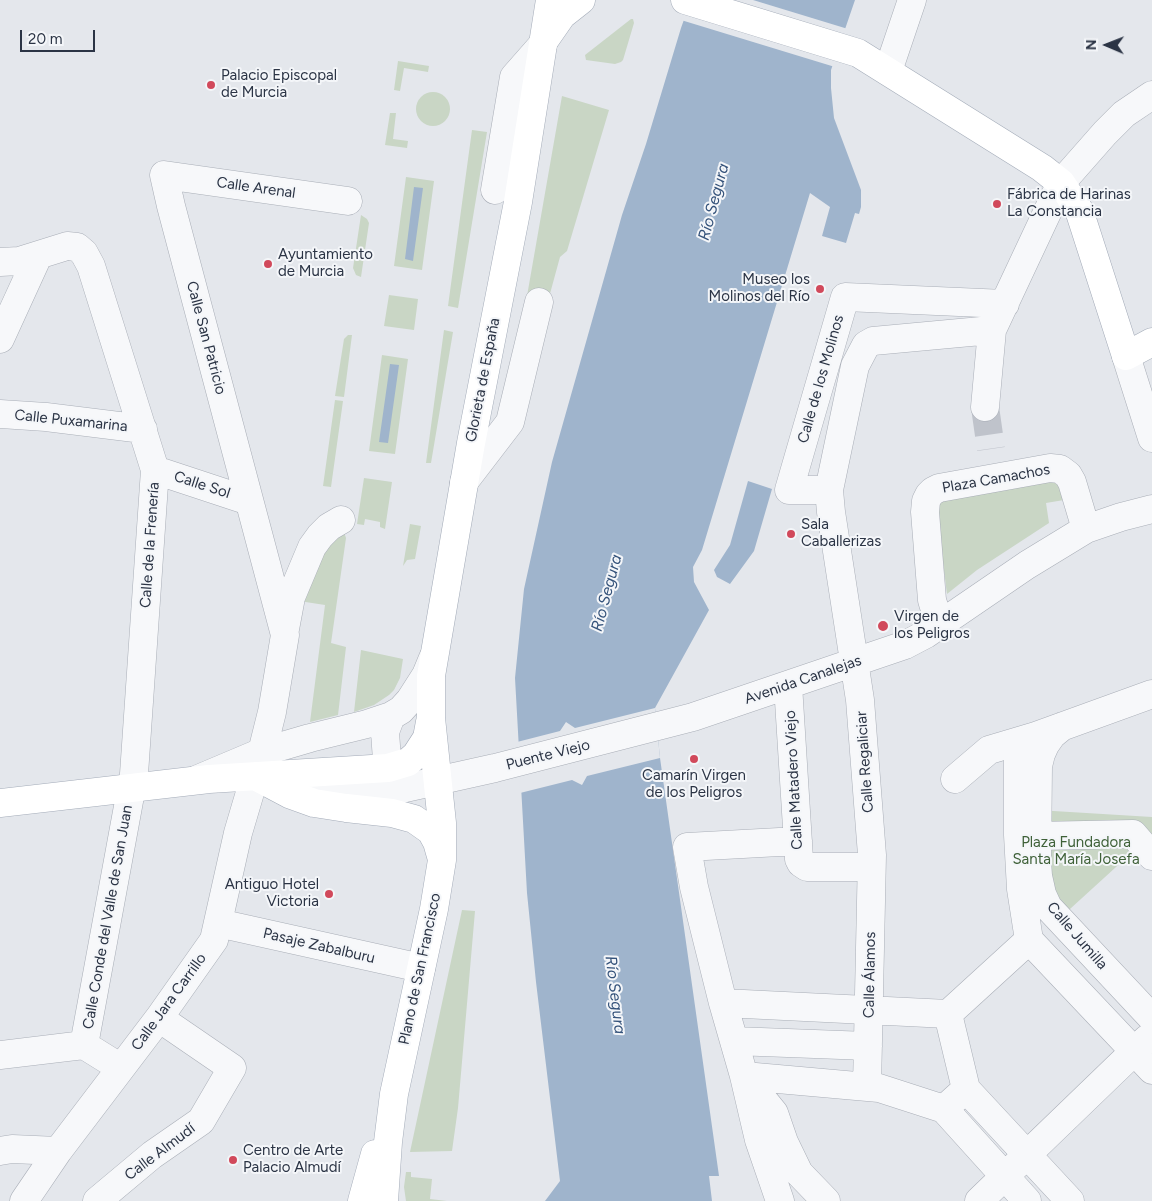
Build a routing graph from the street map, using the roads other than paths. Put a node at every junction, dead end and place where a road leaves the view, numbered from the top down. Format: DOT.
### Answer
graph roads {
  1 [pos="550,0"];
  2 [pos="581,0"];
  3 [pos="685,0"];
  4 [pos="912,0"];
  5 [pos="543,44"];
  6 [pos="888,71"];
  7 [pos="1152,95"];
  8 [pos="164,175"];
  9 [pos="1060,183"];
  10 [pos="495,190"];
  11 [pos="348,201"];
  12 [pos="38,256"];
  13 [pos="0,262"];
  14 [pos="540,302"];
  15 [pos="1005,304"];
  16 [pos="992,330"];
  17 [pos="0,339"];
  18 [pos="1152,342"];
  19 [pos="1126,356"];
  20 [pos="985,407"];
  21 [pos="0,414"];
  22 [pos="143,429"];
  23 [pos="1152,438"];
  24 [pos="155,470"];
  25 [pos="464,482"];
  26 [pos="830,490"];
  27 [pos="249,501"];
  28 [pos="1152,509"];
  29 [pos="341,520"];
  30 [pos="1086,529"];
  31 [pos="943,622"];
  32 [pos="285,635"];
  33 [pos="435,654"];
  34 [pos="854,663"];
  35 [pos="788,684"];
  36 [pos="276,688"];
  37 [pos="1152,694"];
  38 [pos="391,716"];
  39 [pos="431,718"];
  40 [pos="1063,726"];
  41 [pos="658,728"];
  42 [pos="310,738"];
  43 [pos="1018,742"];
  44 [pos="256,773"];
  45 [pos="397,778"];
  46 [pos="956,779"];
  47 [pos="439,780"];
  48 [pos="131,788"];
  49 [pos="289,794"];
  50 [pos="0,803"];
  51 [pos="1027,836"];
  52 [pos="798,841"];
  53 [pos="1152,856"];
  54 [pos="442,860"];
  55 [pos="870,862"];
  56 [pos="218,923"];
  57 [pos="1029,940"];
  58 [pos="421,968"];
  59 [pos="723,1003"];
  60 [pos="869,1010"];
  61 [pos="948,1014"];
  62 [pos="159,1018"];
  63 [pos="1152,1018"];
  64 [pos="734,1041"];
  65 [pos="84,1045"];
  66 [pos="868,1046"];
  67 [pos="1146,1052"];
  68 [pos="0,1055"];
  69 [pos="121,1068"];
  70 [pos="744,1076"];
  71 [pos="397,1078"];
  72 [pos="867,1087"];
  73 [pos="966,1089"];
  74 [pos="944,1109"];
  75 [pos="0,1151"];
  76 [pos="58,1151"];
  77 [pos="1027,1155"];
  78 [pos="1005,1176"];
  79 [pos="31,1197"];
  80 [pos="97,1201"];
  81 [pos="362,1201"];
  82 [pos="384,1201"];
  83 [pos="780,1201"];
  84 [pos="826,1201"];
  85 [pos="979,1201"];
  86 [pos="1027,1201"];
  87 [pos="1070,1201"];
  1 -- 5 [label="main road, Glorieta de España"];
  2 -- 5 [label="main road"];
  3 -- 6 [label="main road"];
  4 -- 6 [label="street"];
  5 -- 10 [label="street"];
  5 -- 25 [label="main road, Glorieta de España"];
  6 -- 9 [label="main road"];
  7 -- 9 [label="street"];
  8 -- 11 [label="street, Calle Arenal"];
  8 -- 27 [label="street, Calle San Patricio"];
  9 -- 15 [label="street"];
  9 -- 19 [label="main road"];
  12 -- 13 [label="street"];
  12 -- 17 [label="street"];
  12 -- 22 [label="street, Calle de la Frenería"];
  14 -- 25 [label="street"];
  15 -- 16 [label="street"];
  15 -- 26 [label="street, Calle de los Molinos"];
  16 -- 20 [label="street"];
  16 -- 26 [label="street, Calle de los Molinos"];
  18 -- 19 [label="main road"];
  19 -- 23 [label="street"];
  21 -- 22 [label="street, Calle Puxamarina"];
  22 -- 24 [label="street, Calle de la Frenería"];
  24 -- 27 [label="street, Calle Sol"];
  24 -- 48 [label="street, Calle de la Frenería"];
  25 -- 33 [label="main road, Glorieta de España"];
  26 -- 34 [label="street, Calle de los Molinos"];
  27 -- 32 [label="street, Calle San Patricio"];
  28 -- 30 [label="street"];
  29 -- 32 [label="street, Calle Jara Carrillo"];
  30 -- 31 [label="street"];
  30 -- 31 [label="street, Plaza Camachos"];
  31 -- 34 [label="street, Avenida Canalejas"];
  32 -- 36 [label="street, Calle Jara Carrillo"];
  33 -- 38 [label="street"];
  33 -- 39 [label="main road, Glorieta de España"];
  34 -- 35 [label="street, Avenida Canalejas"];
  34 -- 55 [label="street, Calle Regaliciar"];
  35 -- 41 [label="street, Avenida Canalejas"];
  35 -- 52 [label="street, Calle Matadero Viejo"];
  36 -- 42 [label="street"];
  36 -- 44 [label="street, Calle Jara Carrillo"];
  37 -- 40 [label="street"];
  38 -- 42 [label="street"];
  38 -- 45 [label="street"];
  39 -- 45 [label="main road"];
  39 -- 47 [label="main road, Plano de San Francisco"];
  40 -- 43 [label="street"];
  40 -- 51 [label="street, Calle Jumilla"];
  41 -- 47 [label="street, Puente Viejo"];
  42 -- 44 [label="street"];
  43 -- 46 [label="street"];
  43 -- 51 [label="street"];
  44 -- 45 [label="main road"];
  44 -- 48 [label="main road"];
  44 -- 49 [label="main road"];
  44 -- 56 [label="street, Calle Jara Carrillo"];
  45 -- 47 [label="street, Puente Viejo"];
  45 -- 49 [label="street, Puente Viejo"];
  47 -- 54 [label="main road, Plano de San Francisco"];
  48 -- 50 [label="main road"];
  48 -- 65 [label="street, Calle Conde del Valle de San Juan"];
  49 -- 54 [label="main road"];
  51 -- 53 [label="street"];
  51 -- 57 [label="street"];
  51 -- 63 [label="street, Calle Jumilla"];
  52 -- 55 [label="street, Calle Matadero Viejo"];
  52 -- 59 [label="street"];
  54 -- 58 [label="main road, Plano de San Francisco"];
  55 -- 60 [label="street, Calle Álamos"];
  56 -- 58 [label="street, Pasaje Zabalburu"];
  56 -- 62 [label="street, Calle Jara Carrillo"];
  57 -- 61 [label="street"];
  57 -- 67 [label="street"];
  58 -- 71 [label="main road, Plano de San Francisco"];
  59 -- 60 [label="street"];
  59 -- 64 [label="street"];
  60 -- 61 [label="street"];
  60 -- 66 [label="street, Calle Álamos"];
  61 -- 73 [label="street"];
  62 -- 69 [label="street, Calle Jara Carrillo"];
  62 -- 80 [label="street, Calle Almudí"];
  64 -- 66 [label="street"];
  64 -- 70 [label="street"];
  65 -- 68 [label="street"];
  65 -- 69 [label="street"];
  66 -- 72 [label="street, Calle Álamos"];
  67 -- 77 [label="street"];
  69 -- 76 [label="street, Calle Jara Carrillo"];
  70 -- 72 [label="street"];
  70 -- 83 [label="street"];
  70 -- 84 [label="street"];
  71 -- 81 [label="main road, Plano de San Francisco"];
  71 -- 82 [label="main road, Plano de San Francisco"];
  72 -- 74 [label="street"];
  73 -- 74 [label="street"];
  73 -- 77 [label="street"];
  74 -- 78 [label="street"];
  75 -- 76 [label="street"];
  76 -- 79 [label="street, Calle Jara Carrillo"];
  77 -- 78 [label="street"];
  77 -- 87 [label="street"];
  78 -- 85 [label="street"];
  78 -- 86 [label="street"];
}
